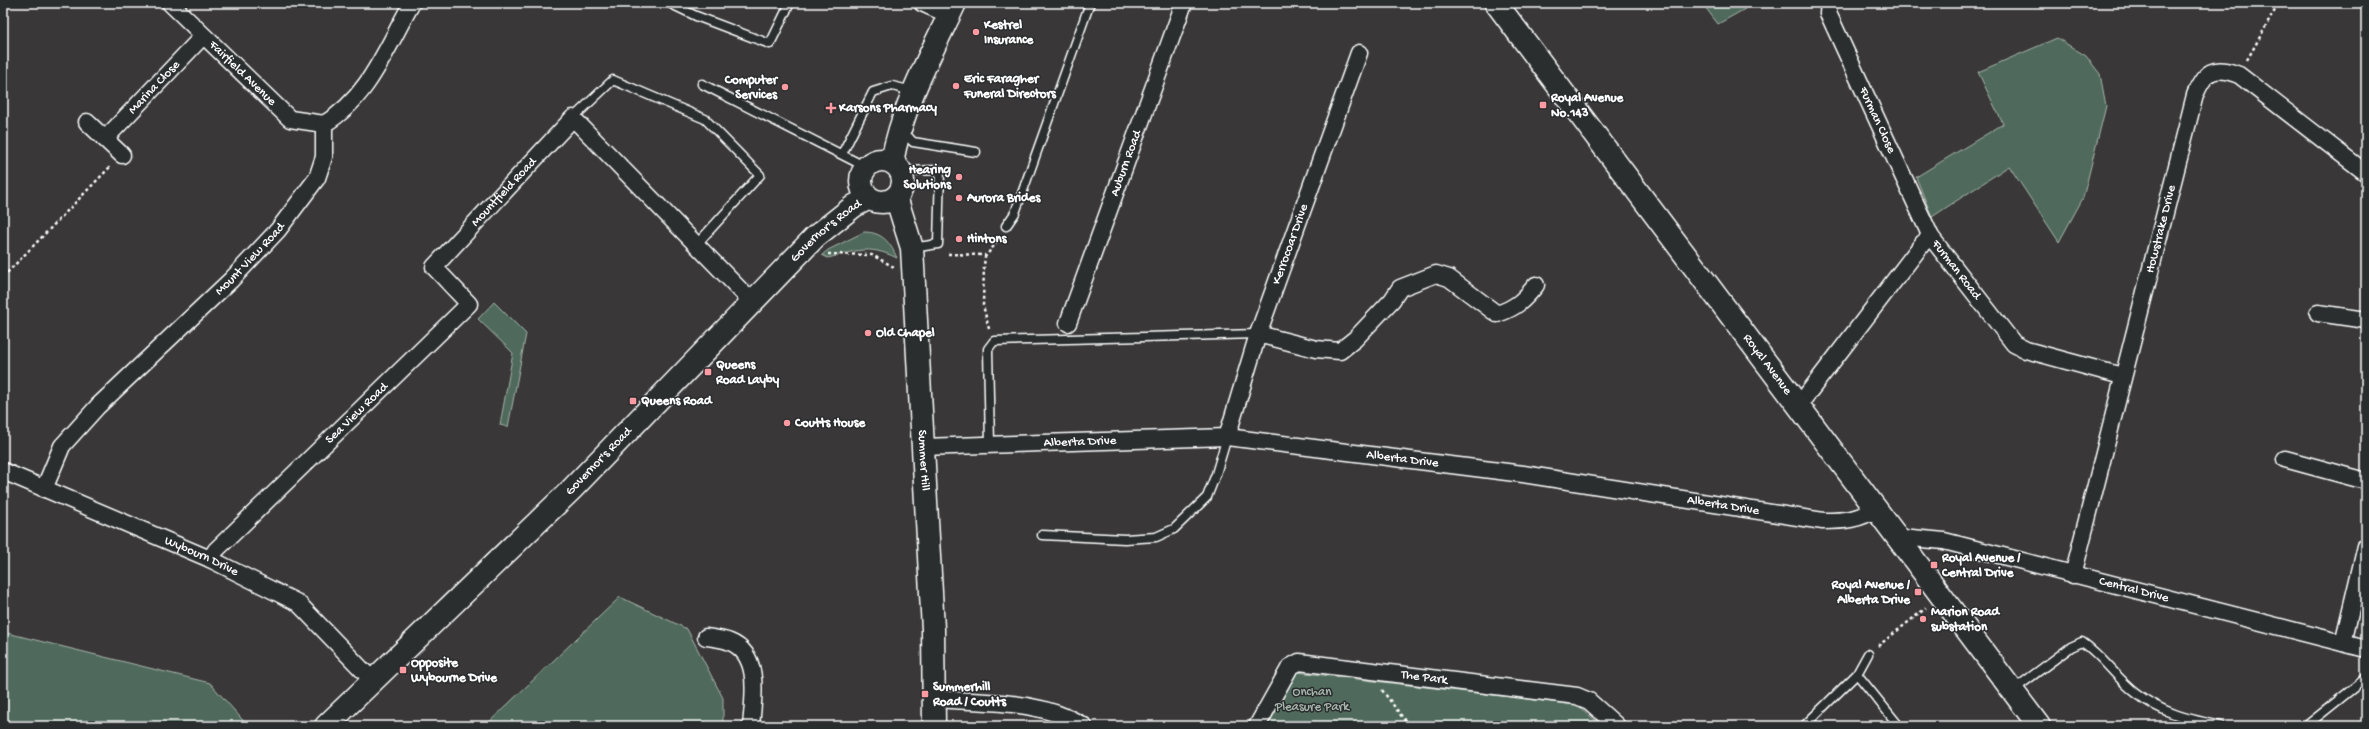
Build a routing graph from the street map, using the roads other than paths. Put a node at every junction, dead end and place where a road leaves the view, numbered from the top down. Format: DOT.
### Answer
graph roads {
  1 [pos="170,3"];
  2 [pos="412,3"];
  3 [pos="669,3"];
  4 [pos="790,3"];
  5 [pos="922,3"];
  6 [pos="1090,3"];
  7 [pos="1184,3"];
  8 [pos="1496,3"];
  9 [pos="1829,3"];
  10 [pos="952,9"];
  11 [pos="204,36"];
  12 [pos="1359,53"];
  13 [pos="702,84"];
  14 [pos="914,92"];
  15 [pos="574,118"];
  16 [pos="87,122"];
  17 [pos="324,124"];
  18 [pos="900,128"];
  19 [pos="105,139"];
  20 [pos="976,152"];
  21 [pos="842,154"];
  22 [pos="122,156"];
  23 [pos="866,167"];
  24 [pos="897,167"];
  25 [pos="2366,173"];
  26 [pos="896,197"];
  27 [pos="869,198"];
  28 [pos="1006,226"];
  29 [pos="1931,237"];
  30 [pos="696,245"];
  31 [pos="912,248"];
  32 [pos="434,267"];
  33 [pos="1536,285"];
  34 [pos="753,303"];
  35 [pos="2318,313"];
  36 [pos="2366,320"];
  37 [pos="1068,323"];
  38 [pos="1258,334"];
  39 [pos="2122,376"];
  40 [pos="1799,405"];
  41 [pos="1227,437"];
  42 [pos="990,445"];
  43 [pos="922,447"];
  44 [pos="2285,460"];
  45 [pos="3,471"];
  46 [pos="2366,480"];
  47 [pos="44,489"];
  48 [pos="1877,508"];
  49 [pos="1042,534"];
  50 [pos="1903,544"];
  51 [pos="2366,546"];
  52 [pos="210,559"];
  53 [pos="2073,575"];
  54 [pos="706,637"];
  55 [pos="2343,643"];
  56 [pos="2366,649"];
  57 [pos="1868,654"];
  58 [pos="1857,674"];
  59 [pos="2366,678"];
  60 [pos="373,681"];
  61 [pos="2012,691"];
  62 [pos="934,699"];
  63 [pos="326,726"];
  64 [pos="751,726"];
  65 [pos="934,726"];
  66 [pos="1084,726"];
  67 [pos="1257,726"];
  68 [pos="1617,726"];
  69 [pos="1804,726"];
  70 [pos="1899,726"];
  71 [pos="2039,726"];
  72 [pos="2221,726"];
  73 [pos="2306,726"];
  1 -- 11 [label="street, Fairfield Avenue"];
  2 -- 17 [label="street"];
  3 -- 4 [label="lane"];
  5 -- 10 [label="street"];
  6 -- 28 [label="lane"];
  7 -- 37 [label="street, Auburn Road"];
  8 -- 40 [label="main road, Royal Avenue"];
  9 -- 29 [label="street, Furman Close"];
  10 -- 14 [label="main road"];
  11 -- 17 [label="street, Fairfield Avenue"];
  11 -- 19 [label="street, Marina Close"];
  12 -- 38 [label="street, Kerrocoar Drive"];
  13 -- 21 [label="lane"];
  14 -- 18 [label="main road"];
  14 -- 21 [label="lane"];
  15 -- 30 [label="street"];
  15 -- 30 [label="lane"];
  15 -- 32 [label="street, Mountfield Road"];
  16 -- 19 [label="street"];
  17 -- 47 [label="street, Mount View Road"];
  18 -- 20 [label="lane"];
  18 -- 24 [label="main road"];
  19 -- 22 [label="street"];
  21 -- 23 [label="lane"];
  23 -- 24 [label="main road"];
  23 -- 27 [label="main road"];
  24 -- 26 [label="main road"];
  24 -- 31 [label="lane"];
  25 -- 39 [label="street, Howstrake Drive"];
  26 -- 27 [label="main road"];
  26 -- 31 [label="main road, Summer Hill"];
  27 -- 34 [label="main road, Governor's Road"];
  29 -- 39 [label="street, Furman Road"];
  29 -- 40 [label="street, Furman Road"];
  30 -- 34 [label="street"];
  31 -- 43 [label="main road, Summer Hill"];
  32 -- 52 [label="street, Sea View Road"];
  33 -- 38 [label="street"];
  34 -- 60 [label="main road, Governor's Road"];
  35 -- 36 [label="street"];
  38 -- 41 [label="street, Kerrocoar Drive"];
  38 -- 42 [label="lane"];
  39 -- 53 [label="street, Howstrake Drive"];
  40 -- 48 [label="main road, Royal Avenue"];
  41 -- 42 [label="street, Alberta Drive"];
  41 -- 48 [label="street, Alberta Drive"];
  41 -- 49 [label="lane"];
  42 -- 43 [label="street, Alberta Drive"];
  43 -- 62 [label="main road, Summer Hill"];
  44 -- 46 [label="street"];
  45 -- 47 [label="street, Wybourn Drive"];
  47 -- 52 [label="street, Wybourn Drive"];
  48 -- 50 [label="main road, Royal Avenue"];
  50 -- 53 [label="street, Central Drive"];
  50 -- 61 [label="main road, Royal Avenue"];
  51 -- 55 [label="street"];
  52 -- 60 [label="street, Wybourn Drive"];
  53 -- 55 [label="street, Central Drive"];
  54 -- 64 [label="street"];
  55 -- 56 [label="street, Central Drive"];
  57 -- 58 [label="lane"];
  58 -- 69 [label="lane"];
  58 -- 70 [label="lane"];
  59 -- 73 [label="lane"];
  60 -- 63 [label="main road, Governor's Road"];
  61 -- 71 [label="main road, Royal Avenue"];
  61 -- 72 [label="lane"];
  62 -- 65 [label="main road, Summer Hill"];
  62 -- 66 [label="street"];
  67 -- 68 [label="street, The Park"];
}
